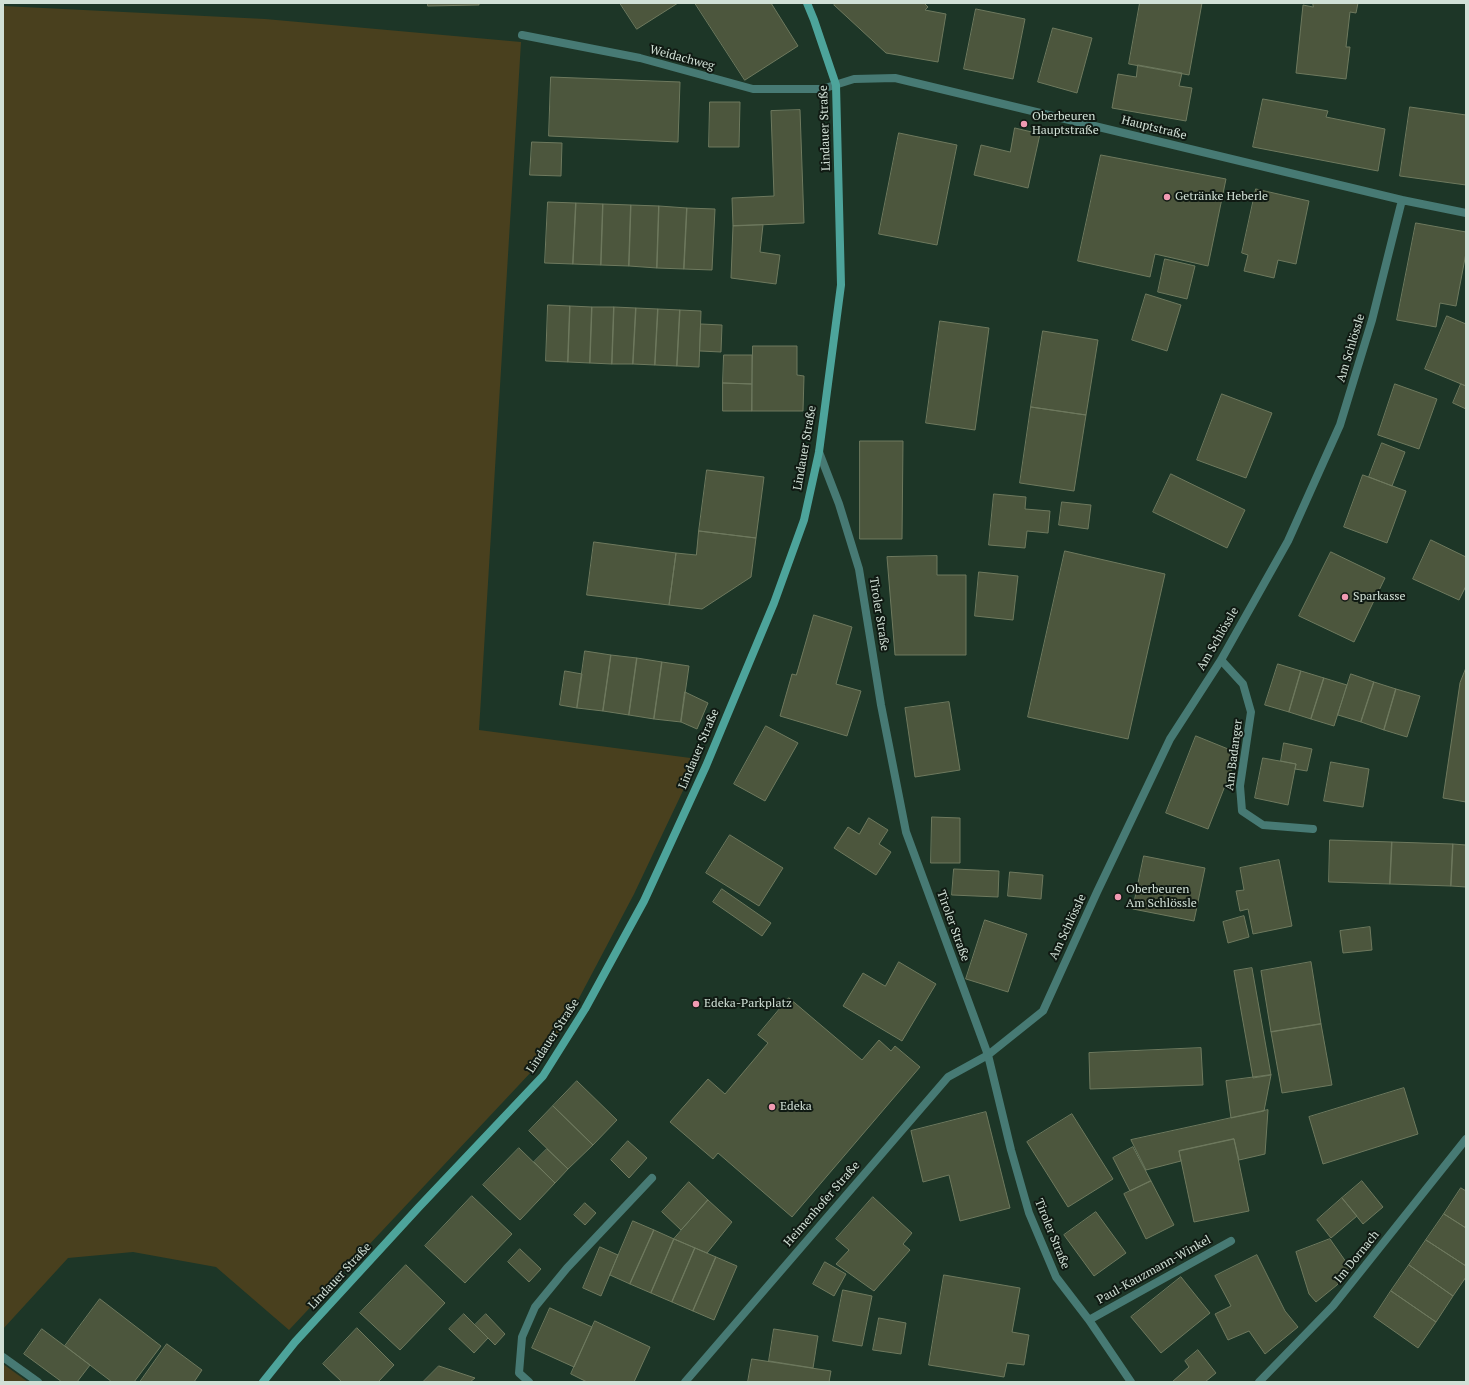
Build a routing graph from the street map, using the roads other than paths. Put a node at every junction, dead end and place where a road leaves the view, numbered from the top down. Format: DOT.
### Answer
graph roads {
  1 [pos="807,3"];
  2 [pos="522,35"];
  3 [pos="836,84"];
  4 [pos="1402,200"];
  5 [pos="1466,213"];
  6 [pos="819,452"];
  7 [pos="1221,660"];
  8 [pos="1313,829"];
  9 [pos="988,1055"];
  10 [pos="1466,1139"];
  11 [pos="652,1178"];
  12 [pos="1231,1241"];
  13 [pos="1089,1320"];
  14 [pos="3,1357"];
  15 [pos="38,1382"];
  16 [pos="263,1382"];
  17 [pos="529,1382"];
  18 [pos="685,1382"];
  19 [pos="1131,1382"];
  20 [pos="1260,1382"];
  1 -- 3 [label="main road, Lindauer Straße"];
  2 -- 3 [label="street, Weidachweg"];
  3 -- 4 [label="street, Hauptstraße"];
  3 -- 6 [label="main road, Lindauer Straße"];
  4 -- 5 [label="street, Hauptstraße"];
  4 -- 7 [label="street, Am Schlössle"];
  6 -- 9 [label="street, Tiroler Straße"];
  6 -- 16 [label="main road, Lindauer Straße"];
  7 -- 8 [label="street, Am Badanger"];
  7 -- 9 [label="street, Am Schlössle"];
  9 -- 13 [label="street, Tiroler Straße"];
  9 -- 18 [label="street, Heimenhofer Straße"];
  10 -- 20 [label="street, Im Dornach"];
  11 -- 17 [label="street"];
  12 -- 13 [label="street, Paul-Kauzmann-Winkel"];
  13 -- 19 [label="street, Tiroler Straße"];
  14 -- 15 [label="street"];
}
